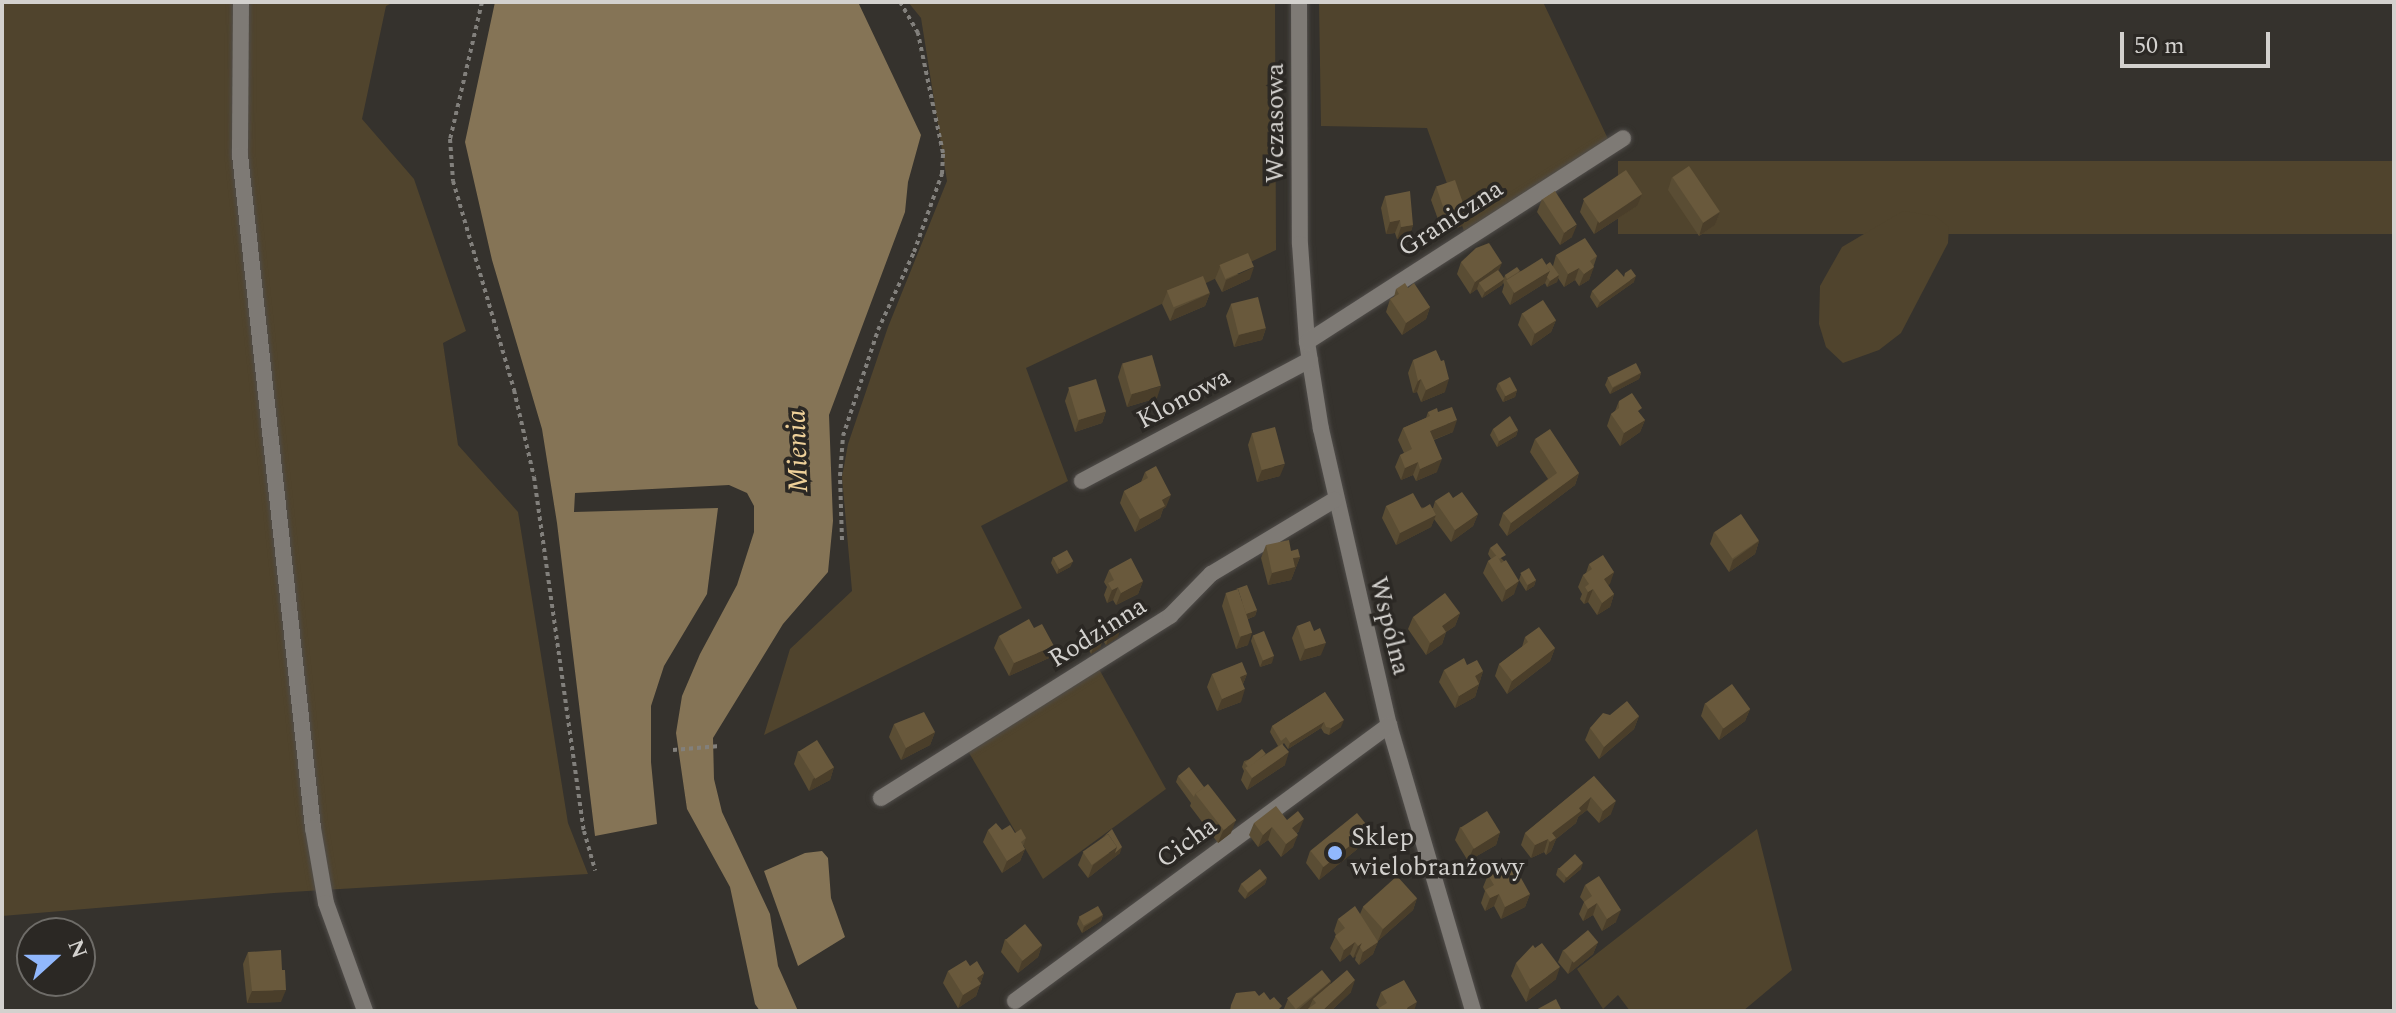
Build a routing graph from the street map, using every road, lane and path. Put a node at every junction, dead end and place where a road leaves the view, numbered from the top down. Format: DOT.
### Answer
graph roads {
  1 [pos="241,2"];
  2 [pos="482,2"];
  3 [pos="900,2"];
  4 [pos="1299,2"];
  5 [pos="1623,138"];
  6 [pos="1300,244"];
  7 [pos="1307,342"];
  8 [pos="1310,360"];
  9 [pos="1082,481"];
  10 [pos="1334,500"];
  11 [pos="842,540"];
  12 [pos="1389,725"];
  13 [pos="720,746"];
  14 [pos="673,750"];
  15 [pos="881,798"];
  16 [pos="595,870"];
  17 [pos="1015,1001"];
  18 [pos="365,1011"];
  19 [pos="1473,1011"];
  1 -- 18 [label="street"];
  2 -- 16 [label="path"];
  3 -- 11 [label="path"];
  4 -- 6 [label="street, Wczasowa"];
  5 -- 7 [label="street, Graniczna"];
  6 -- 7 [label="street, Wspólna"];
  7 -- 8 [label="street, Wspólna"];
  8 -- 9 [label="street, Klonowa"];
  8 -- 10 [label="street, Wspólna"];
  10 -- 12 [label="street, Wspólna"];
  10 -- 15 [label="street, Rodzinna"];
  12 -- 17 [label="street, Cicha"];
  12 -- 19 [label="street, Wspólna"];
  13 -- 14 [label="path"];
}
